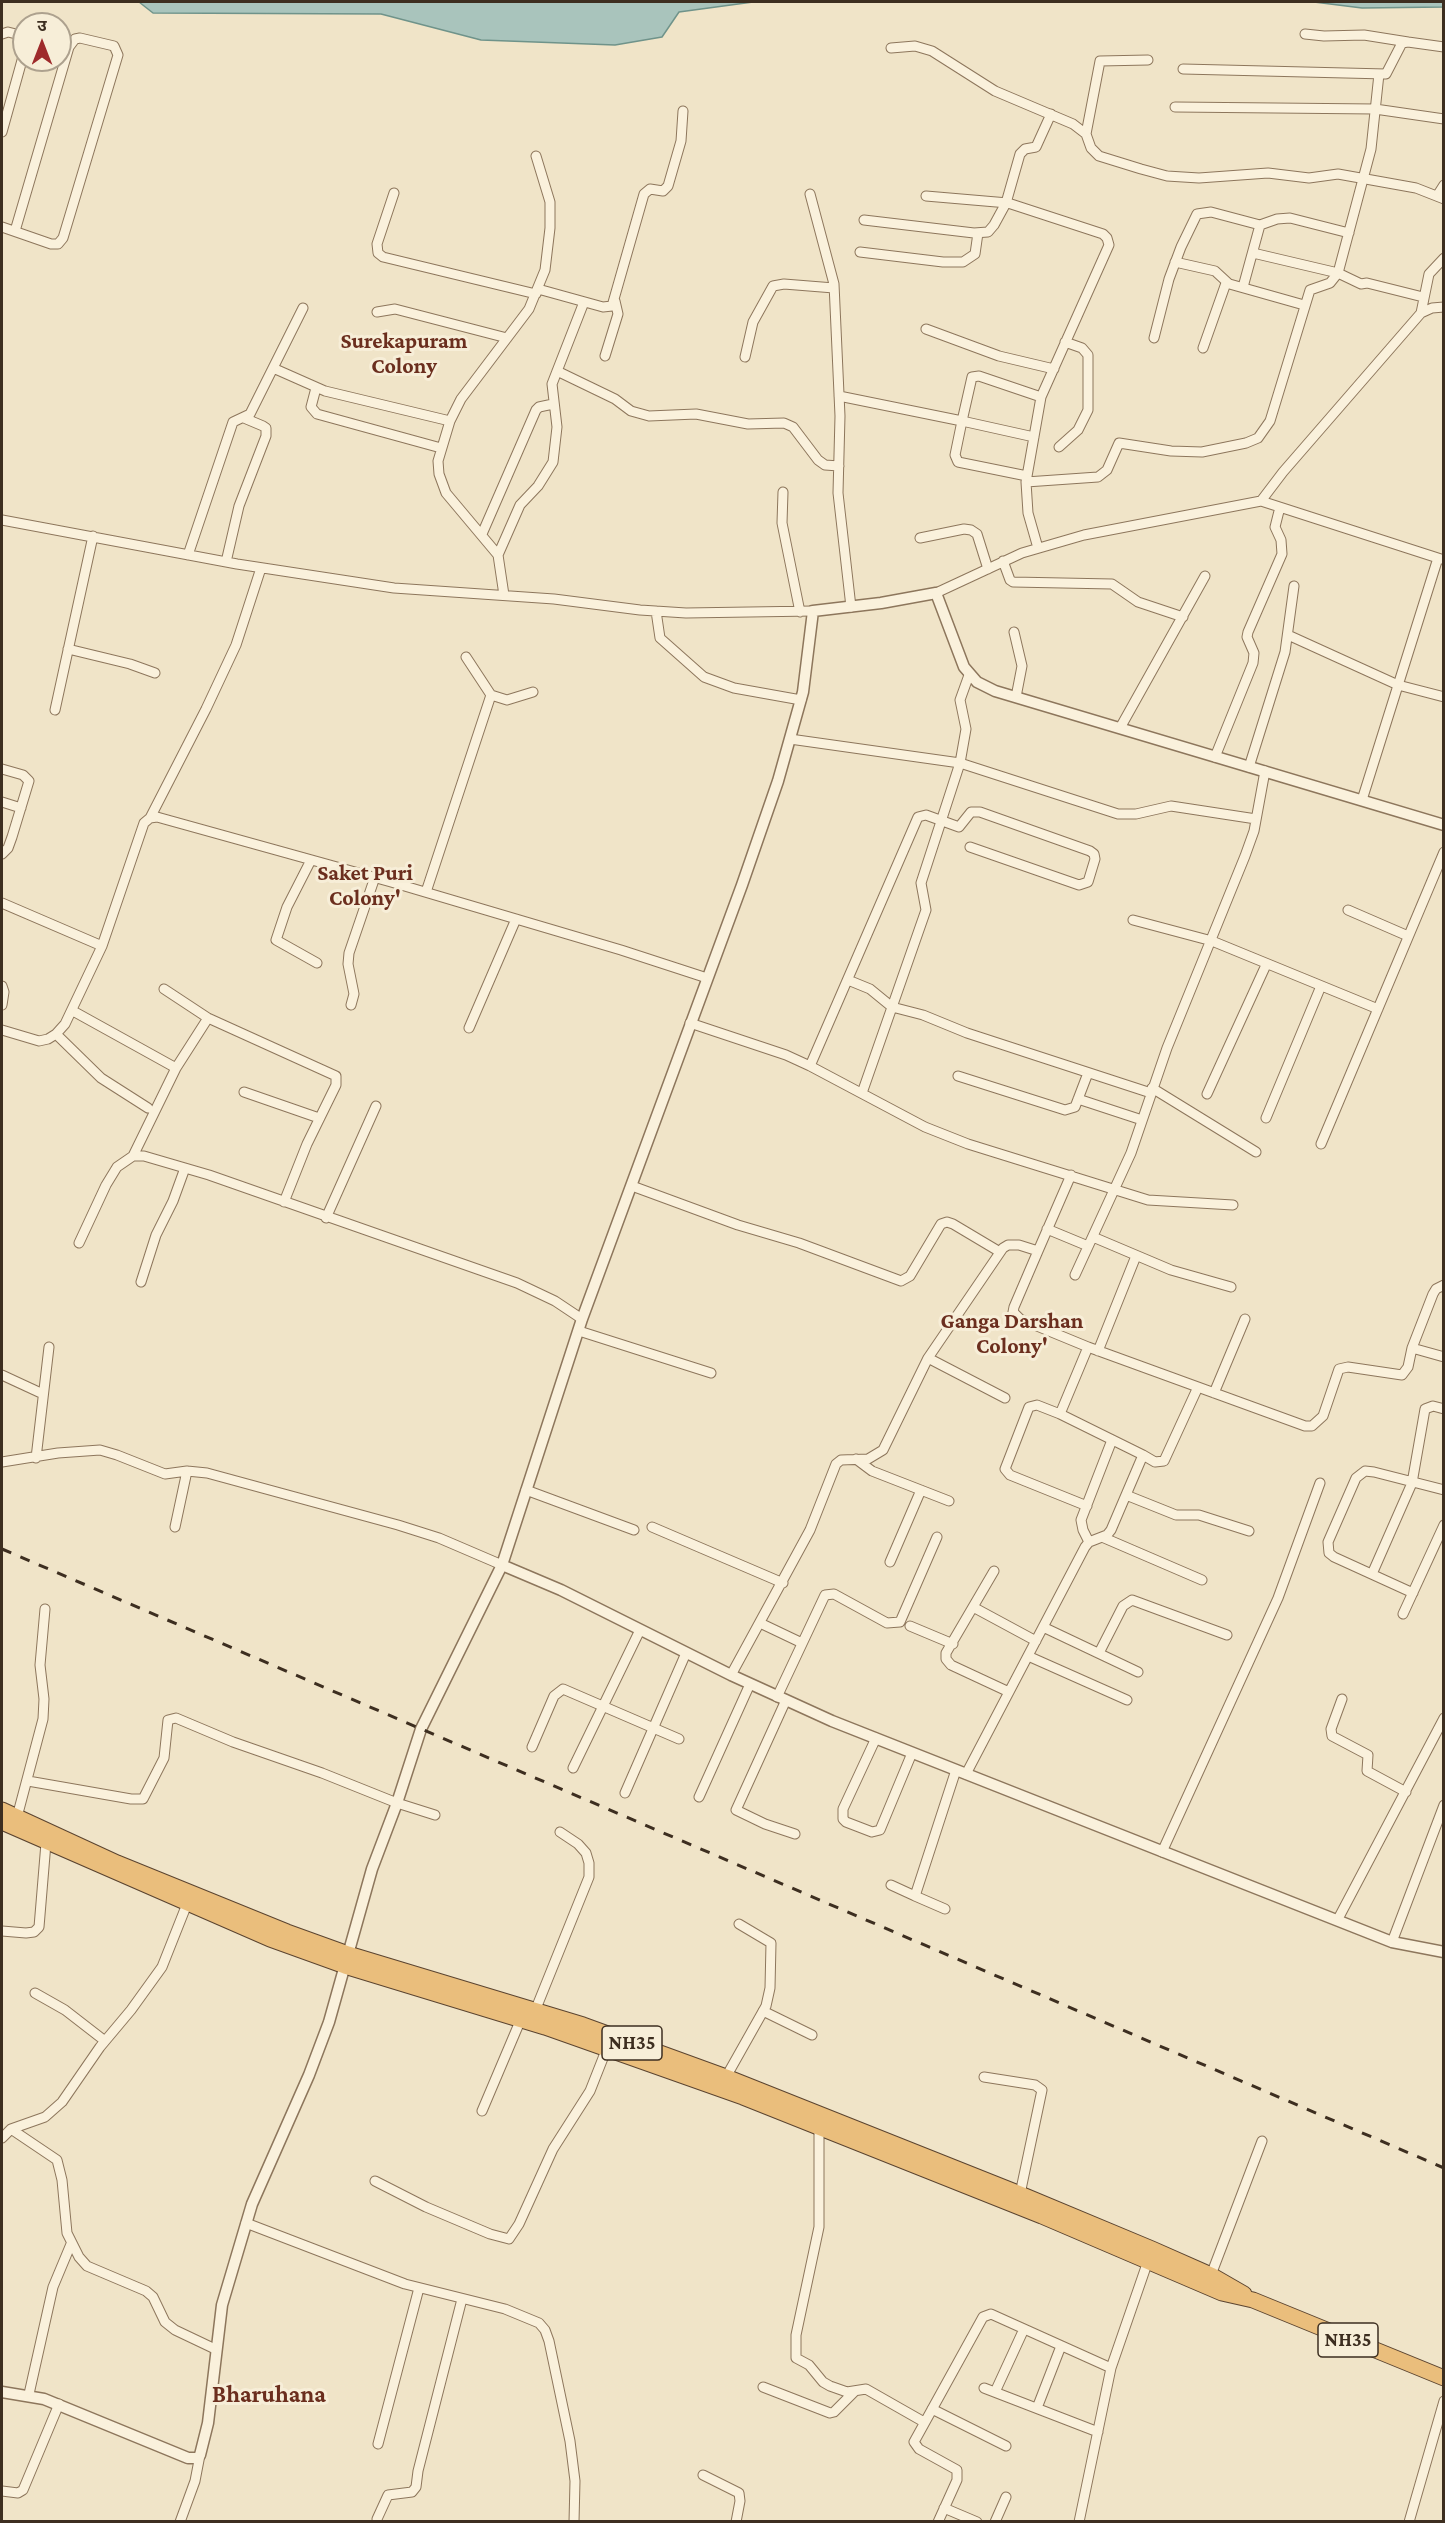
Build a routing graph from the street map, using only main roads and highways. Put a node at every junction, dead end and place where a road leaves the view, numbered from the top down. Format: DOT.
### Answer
graph roads {
  1 [pos="2,1809"];
  2 [pos="2,1822"];
  3 [pos="346,1960"];
  4 [pos="1253,2300"];
  5 [pos="1443,2378"];
  1 -- 3 [label="highway, NH35"];
  2 -- 3 [label="highway, NH35"];
  3 -- 4 [label="highway, NH35"];
  3 -- 4 [label="highway, NH35"];
  4 -- 5 [label="highway, NH35"];
}
